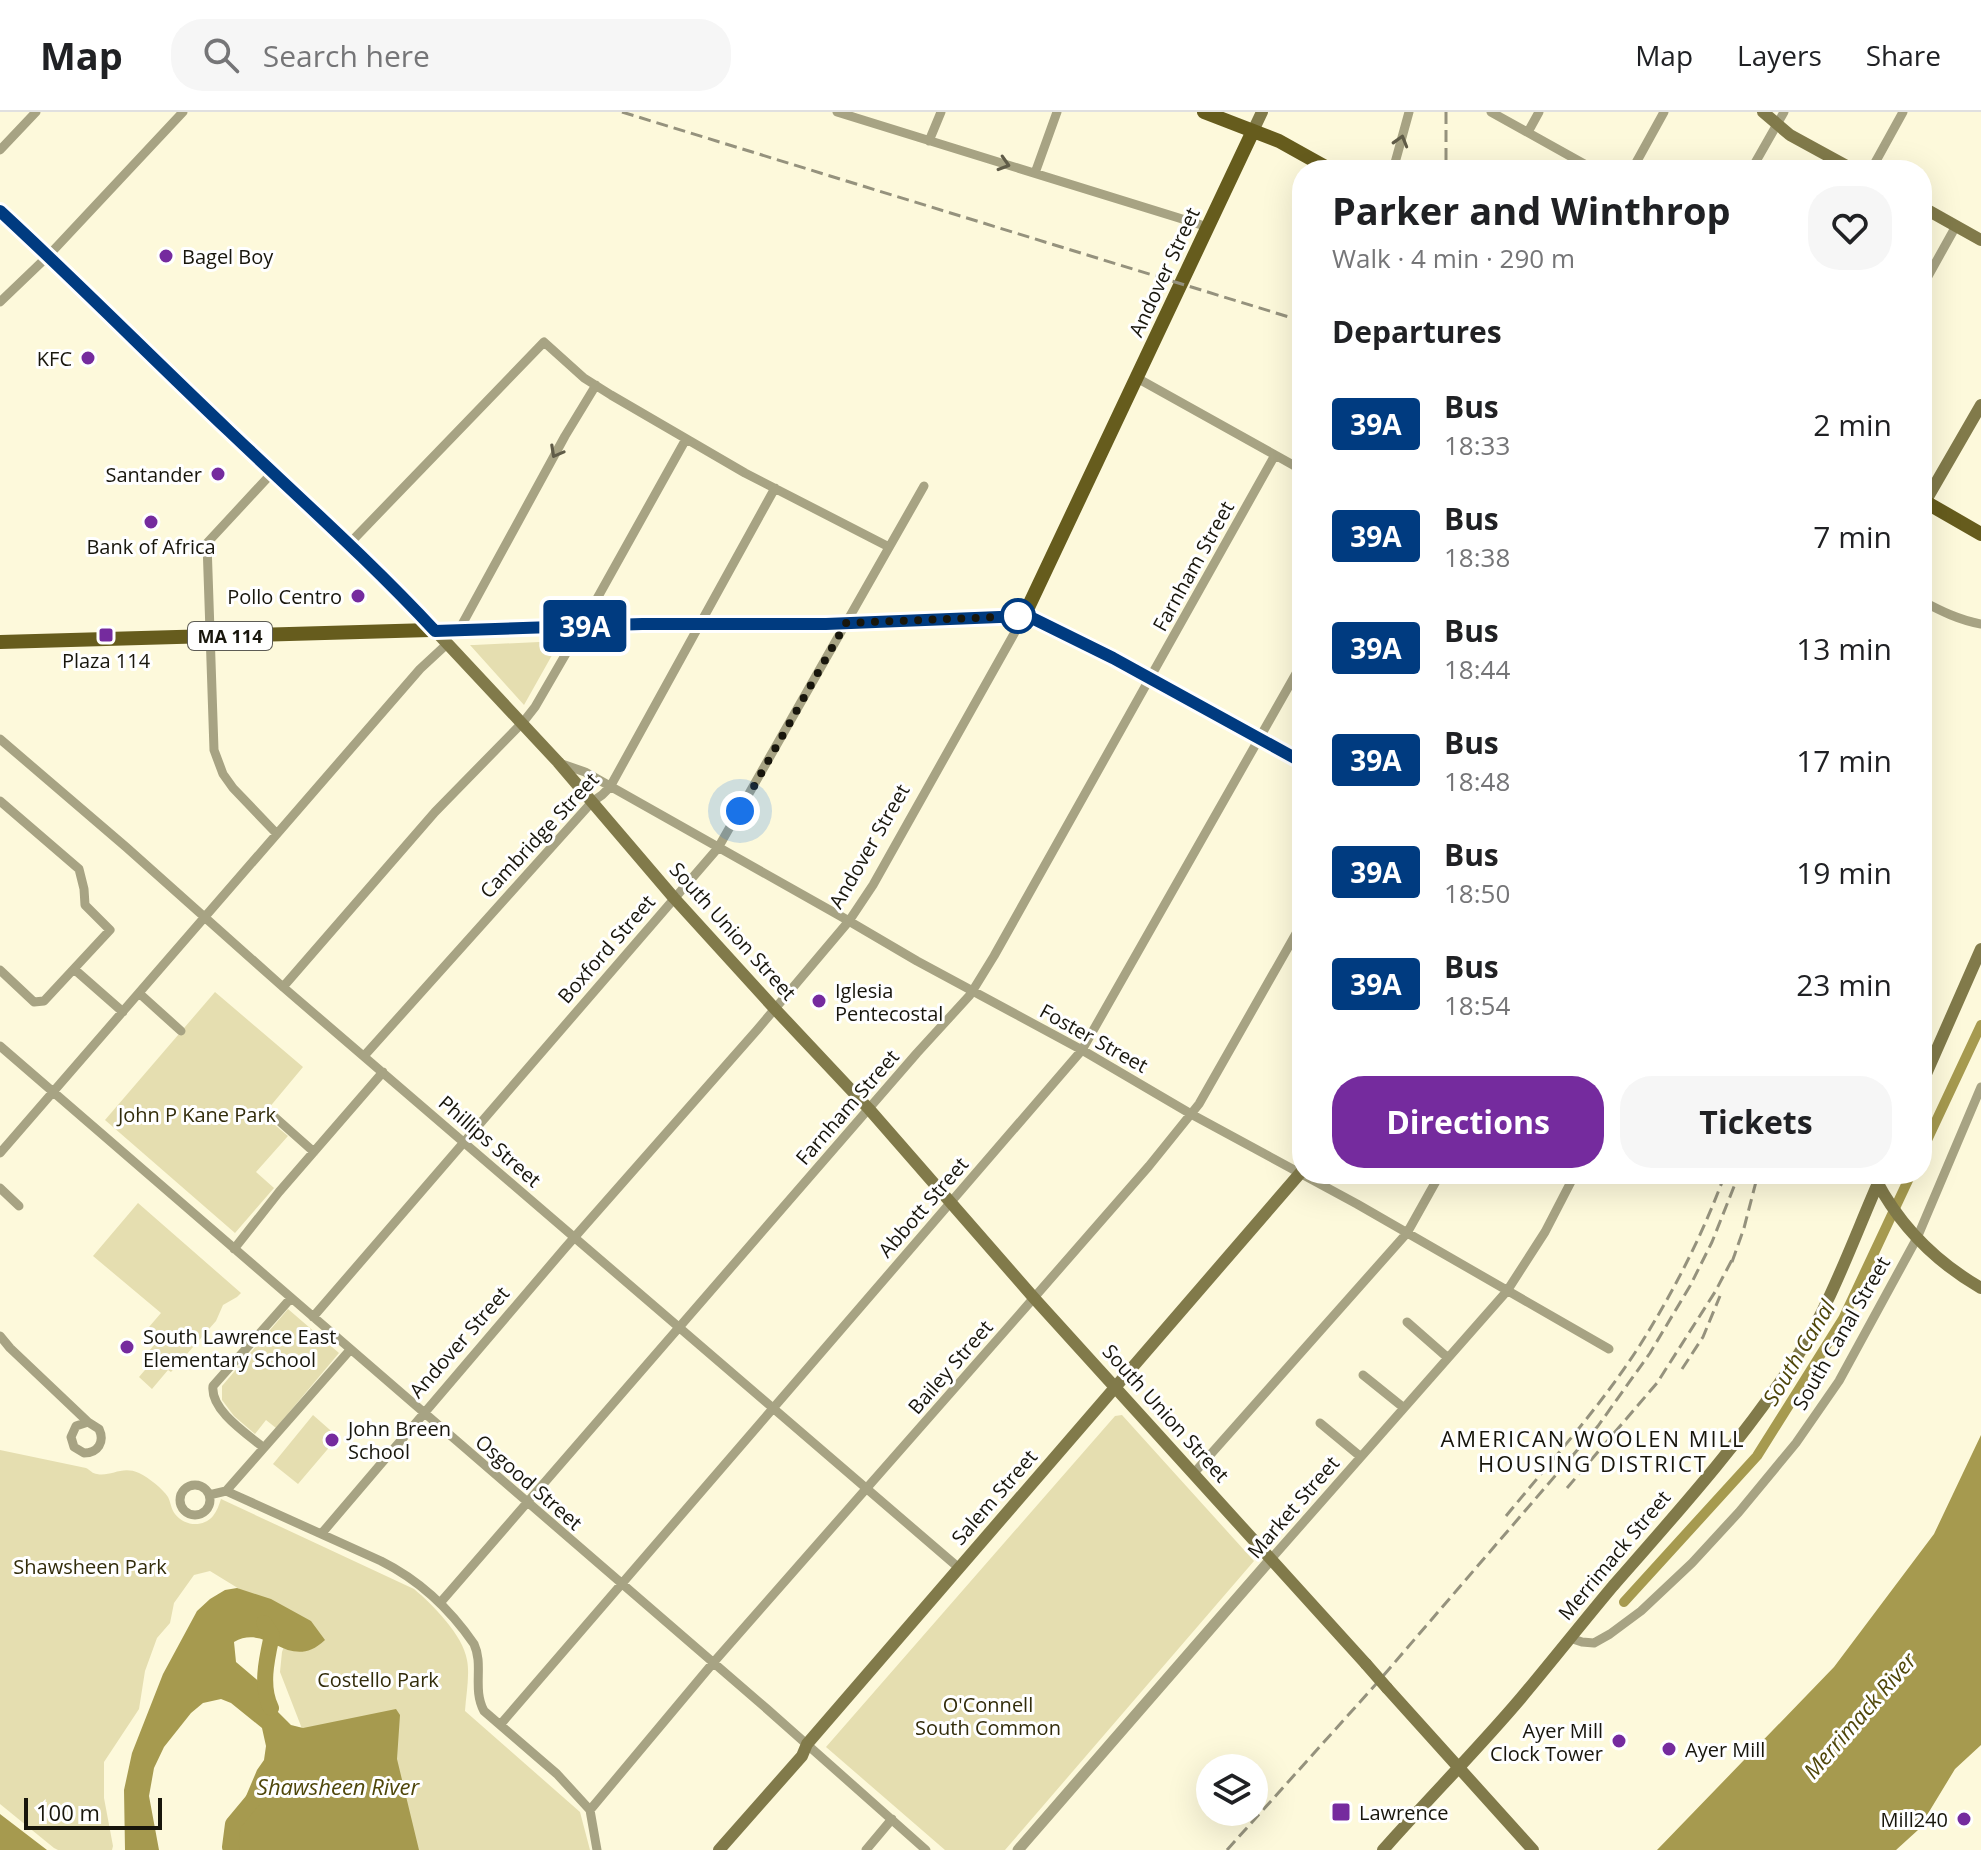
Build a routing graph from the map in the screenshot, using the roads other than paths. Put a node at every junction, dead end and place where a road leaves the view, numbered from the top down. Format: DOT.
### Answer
graph roads {
  1 [pos="36,112"];
  2 [pos="183,112"];
  3 [pos="837,112"];
  4 [pos="941,112"];
  5 [pos="1057,112"];
  6 [pos="1204,112"];
  7 [pos="1262,112"];
  8 [pos="1409,112"];
  9 [pos="1491,112"];
  10 [pos="1539,112"];
  11 [pos="1664,112"];
  12 [pos="1763,112"];
  13 [pos="1784,112"];
  14 [pos="1903,112"];
  15 [pos="1777,125"];
  16 [pos="1253,131"];
  17 [pos="1528,132"];
  18 [pos="929,141"];
  19 [pos="0,150"];
  20 [pos="1313,160"];
  21 [pos="1396,160"];
  22 [pos="1577,160"];
  23 [pos="1638,160"];
  24 [pos="1757,160"];
  25 [pos="1836,160"];
  26 [pos="1877,160"];
  27 [pos="1035,173"];
  28 [pos="0,211"];
  29 [pos="1932,213"];
  30 [pos="1956,226"];
  31 [pos="1208,227"];
  32 [pos="1981,240"];
  33 [pos="48,256"];
  34 [pos="1932,269"];
  35 [pos="0,302"];
  36 [pos="1137,378"];
  37 [pos="596,385"];
  38 [pos="1981,405"];
  39 [pos="686,439"];
  40 [pos="1275,455"];
  41 [pos="1292,464"];
  42 [pos="272,473"];
  43 [pos="924,486"];
  44 [pos="775,488"];
  45 [pos="1932,488"];
  46 [pos="1932,508"];
  47 [pos="1981,534"];
  48 [pos="348,545"];
  49 [pos="889,547"];
  50 [pos="1932,606"];
  51 [pos="1024,616"];
  52 [pos="846,623"];
  53 [pos="699,624"];
  54 [pos="1981,624"];
  55 [pos="582,626"];
  56 [pos="459,630"];
  57 [pos="435,631"];
  58 [pos="210,636"];
  59 [pos="0,642"];
  60 [pos="447,644"];
  61 [pos="1150,678"];
  62 [pos="1292,681"];
  63 [pos="521,723"];
  64 [pos="0,739"];
  65 [pos="1260,739"];
  66 [pos="1292,757"];
  67 [pos="558,762"];
  68 [pos="610,787"];
  69 [pos="0,801"];
  70 [pos="592,802"];
  71 [pos="277,834"];
  72 [pos="718,848"];
  73 [pos="674,898"];
  74 [pos="205,918"];
  75 [pos="849,921"];
  76 [pos="1292,941"];
  77 [pos="1981,949"];
  78 [pos="74,969"];
  79 [pos="0,970"];
  80 [pos="283,987"];
  81 [pos="972,991"];
  82 [pos="140,994"];
  83 [pos="775,1009"];
  84 [pos="123,1012"];
  85 [pos="181,1031"];
  86 [pos="0,1046"];
  87 [pos="1082,1050"];
  88 [pos="364,1056"];
  89 [pos="1932,1060"];
  90 [pos="383,1072"];
  91 [pos="1981,1087"];
  92 [pos="53,1093"];
  93 [pos="869,1109"];
  94 [pos="269,1112"];
  95 [pos="1191,1114"];
  96 [pos="463,1142"];
  97 [pos="314,1152"];
  98 [pos="0,1153"];
  99 [pos="1292,1167"];
  100 [pos="1292,1182"];
  101 [pos="1322,1184"];
  102 [pos="1434,1184"];
  103 [pos="1570,1184"];
  104 [pos="1878,1184"];
  105 [pos="1881,1184"];
  106 [pos="0,1188"];
  107 [pos="950,1203"];
  108 [pos="19,1206"];
  109 [pos="1407,1233"];
  110 [pos="1914,1234"];
  111 [pos="575,1238"];
  112 [pos="234,1249"];
  113 [pos="1981,1288"];
  114 [pos="1507,1291"];
  115 [pos="291,1298"];
  116 [pos="1034,1298"];
  117 [pos="313,1317"];
  118 [pos="1407,1322"];
  119 [pos="679,1328"];
  120 [pos="0,1336"];
  121 [pos="1609,1349"];
  122 [pos="350,1350"];
  123 [pos="1448,1358"];
  124 [pos="1363,1375"];
  125 [pos="1115,1388"];
  126 [pos="1404,1408"];
  127 [pos="773,1409"];
  128 [pos="423,1413"];
  129 [pos="88,1422"];
  130 [pos="1320,1423"];
  131 [pos="264,1448"];
  132 [pos="1361,1457"];
  133 [pos="1194,1473"];
  134 [pos="867,1490"];
  135 [pos="226,1491"];
  136 [pos="209,1495"];
  137 [pos="526,1502"];
  138 [pos="322,1533"];
  139 [pos="1271,1559"];
  140 [pos="959,1568"];
  141 [pos="621,1584"];
  142 [pos="440,1603"];
  143 [pos="1570,1638"];
  144 [pos="713,1663"];
  145 [pos="500,1725"];
  146 [pos="807,1744"];
  147 [pos="1457,1767"];
  148 [pos="590,1810"];
  149 [pos="892,1819"];
  150 [pos="597,1850"];
  151 [pos="719,1850"];
  152 [pos="866,1850"];
  153 [pos="926,1850"];
  154 [pos="1018,1850"];
  155 [pos="1383,1850"];
  156 [pos="1533,1850"];
  1 -- 19 [label="street"];
  2 -- 33 [label="street"];
  3 -- 18 [label="street"];
  4 -- 18 [label="street"];
  5 -- 27 [label="street"];
  6 -- 16 [label="main road"];
  7 -- 16 [label="main road, Andover Street"];
  21 -- 8 [label="street, one-way"];
  9 -- 17 [label="street"];
  10 -- 17 [label="street"];
  11 -- 23 [label="street"];
  12 -- 15 [label="main road"];
  13 -- 15 [label="street"];
  14 -- 26 [label="street"];
  15 -- 24 [label="street"];
  15 -- 25 [label="main road"];
  16 -- 20 [label="main road"];
  16 -- 31 [label="main road, Andover Street"];
  17 -- 22 [label="street"];
  18 -- 27 [label="street, one-way"];
  27 -- 31 [label="street"];
  28 -- 33 [label="main road, South Union Street"];
  29 -- 30 [label="main road"];
  30 -- 32 [label="main road"];
  30 -- 34 [label="street"];
  31 -- 36 [label="main road, Andover Street"];
  33 -- 35 [label="street"];
  33 -- 42 [label="main road, South Union Street"];
  36 -- 40 [label="street"];
  36 -- 51 [label="main road, Andover Street"];
  37 -- 39 [label="street"];
  37 -- 48 [label="street"];
  37 -- 56 [label="street, one-way"];
  38 -- 45 [label="main road"];
  39 -- 44 [label="street"];
  39 -- 55 [label="street"];
  40 -- 41 [label="street"];
  40 -- 61 [label="street, Farnham Street"];
  42 -- 48 [label="main road, South Union Street"];
  42 -- 58 [label="street"];
  43 -- 49 [label="street, Boxford Street"];
  44 -- 49 [label="street"];
  44 -- 53 [label="street, Cambridge Street"];
  46 -- 47 [label="main road"];
  48 -- 57 [label="main road, South Union Street"];
  49 -- 52 [label="street, Boxford Street"];
  50 -- 54 [label="street"];
  51 -- 52 [label="main road, MA 114"];
  51 -- 61 [label="main road, MA 114"];
  51 -- 75 [label="street, Andover Street"];
  52 -- 53 [label="main road, MA 114"];
  52 -- 72 [label="street, Boxford Street"];
  53 -- 55 [label="main road, MA 114"];
  53 -- 68 [label="street, Cambridge Street"];
  55 -- 56 [label="main road, MA 114"];
  55 -- 63 [label="street"];
  56 -- 57 [label="main road, MA 114"];
  57 -- 58 [label="main road, MA 114"];
  57 -- 60 [label="main road, South Union Street"];
  58 -- 59 [label="main road, MA 114"];
  58 -- 71 [label="street"];
  60 -- 63 [label="main road, South Union Street"];
  60 -- 71 [label="street"];
  61 -- 65 [label="main road, MA 114"];
  61 -- 81 [label="street, Farnham Street"];
  62 -- 65 [label="street, Abbott Street"];
  63 -- 67 [label="main road, South Union Street"];
  63 -- 80 [label="street"];
  64 -- 74 [label="street, Phillips Street"];
  65 -- 66 [label="main road, MA 114"];
  65 -- 87 [label="street, Abbott Street"];
  67 -- 68 [label="street, Foster Street"];
  67 -- 70 [label="main road, South Union Street"];
  68 -- 70 [label="street, Cambridge Street"];
  68 -- 72 [label="street, Foster Street"];
  69 -- 78 [label="street"];
  70 -- 73 [label="main road, South Union Street"];
  70 -- 88 [label="street, Cambridge Street"];
  71 -- 74 [label="street"];
  72 -- 73 [label="street, Boxford Street"];
  72 -- 75 [label="street, Foster Street"];
  73 -- 83 [label="main road, South Union Street"];
  73 -- 96 [label="street, Boxford Street"];
  74 -- 80 [label="street, Phillips Street"];
  74 -- 82 [label="street"];
  75 -- 81 [label="street, Foster Street"];
  75 -- 83 [label="street, Andover Street"];
  76 -- 95 [label="street, Bailey Street"];
  77 -- 89 [label="main road"];
  78 -- 79 [label="street"];
  78 -- 84 [label="street"];
  80 -- 88 [label="street, Phillips Street"];
  81 -- 87 [label="street, Foster Street"];
  81 -- 93 [label="street, Farnham Street"];
  82 -- 84 [label="street"];
  82 -- 85 [label="street"];
  83 -- 93 [label="main road, South Union Street"];
  83 -- 111 [label="street, Andover Street"];
  84 -- 92 [label="street"];
  86 -- 92 [label="street, Osgood Street"];
  87 -- 95 [label="street, Foster Street"];
  87 -- 107 [label="street, Abbott Street"];
  88 -- 90 [label="street, Phillips Street"];
  90 -- 96 [label="street, Phillips Street"];
  90 -- 97 [label="street"];
  91 -- 110 [label="street, South Canal Street"];
  92 -- 98 [label="street"];
  92 -- 112 [label="street, Osgood Street"];
  93 -- 107 [label="main road, South Union Street"];
  93 -- 119 [label="street, Farnham Street"];
  94 -- 97 [label="street"];
  95 -- 99 [label="street, Foster Street"];
  95 -- 116 [label="street, Bailey Street"];
  96 -- 111 [label="street, Phillips Street"];
  96 -- 117 [label="street, Boxford Street"];
  97 -- 112 [label="street"];
  100 -- 125 [label="main road, Salem Street"];
  101 -- 109 [label="street, Foster Street"];
  102 -- 109 [label="street"];
  103 -- 114 [label="street, Market Street"];
  104 -- 143 [label="main road, Merrimack Street"];
  105 -- 110 [label="main road"];
  106 -- 108 [label="street"];
  107 -- 116 [label="main road, South Union Street"];
  107 -- 127 [label="street, Abbott Street"];
  109 -- 114 [label="street, Foster Street"];
  109 -- 133 [label="street"];
  110 -- 113 [label="main road"];
  110 -- 143 [label="street, South Canal Street"];
  111 -- 119 [label="street, Phillips Street"];
  111 -- 128 [label="street, Andover Street"];
  112 -- 115 [label="street, Osgood Street"];
  114 -- 121 [label="street, Foster Street"];
  114 -- 123 [label="street, Market Street"];
  115 -- 117 [label="street, Osgood Street"];
  115 -- 131 [label="street"];
  116 -- 125 [label="main road, South Union Street"];
  116 -- 134 [label="street, Bailey Street"];
  117 -- 122 [label="street, Osgood Street"];
  118 -- 123 [label="street"];
  119 -- 127 [label="street, Phillips Street"];
  119 -- 137 [label="street, Farnham Street"];
  120 -- 129 [label="street"];
  122 -- 128 [label="street, Osgood Street"];
  122 -- 131 [label="street"];
  123 -- 126 [label="street, Market Street"];
  124 -- 126 [label="street"];
  125 -- 133 [label="main road, South Union Street"];
  125 -- 140 [label="main road, Salem Street"];
  126 -- 132 [label="street, Market Street"];
  127 -- 134 [label="street, Phillips Street"];
  127 -- 141 [label="street, Abbott Street"];
  128 -- 137 [label="street, Osgood Street"];
  128 -- 138 [label="street, Andover Street"];
  130 -- 132 [label="street"];
  131 -- 135 [label="street"];
  132 -- 139 [label="street, Market Street"];
  133 -- 139 [label="main road, South Union Street"];
  134 -- 140 [label="street, Phillips Street"];
  134 -- 144 [label="street, Bailey Street"];
  135 -- 136 [label="street"];
  135 -- 138 [label="street"];
  137 -- 141 [label="street, Osgood Street"];
  137 -- 142 [label="street, Farnham Street"];
  138 -- 142 [label="street"];
  139 -- 147 [label="main road, South Union Street, bridge"];
  139 -- 154 [label="street, Market Street"];
  140 -- 146 [label="main road, Salem Street"];
  141 -- 144 [label="street, Osgood Street"];
  141 -- 145 [label="street, Abbott Street"];
  142 -- 145 [label="street"];
  143 -- 147 [label="main road, Merrimack Street"];
  144 -- 146 [label="street, Osgood Street"];
  144 -- 148 [label="street, Bailey Street"];
  145 -- 148 [label="street"];
  146 -- 149 [label="street, Osgood Street"];
  146 -- 151 [label="main road, Salem Street"];
  147 -- 155 [label="main road, Merrimack Street"];
  147 -- 156 [label="main road, South Union Street"];
  148 -- 150 [label="street"];
  149 -- 152 [label="street"];
  149 -- 153 [label="street, Osgood Street"];
}
